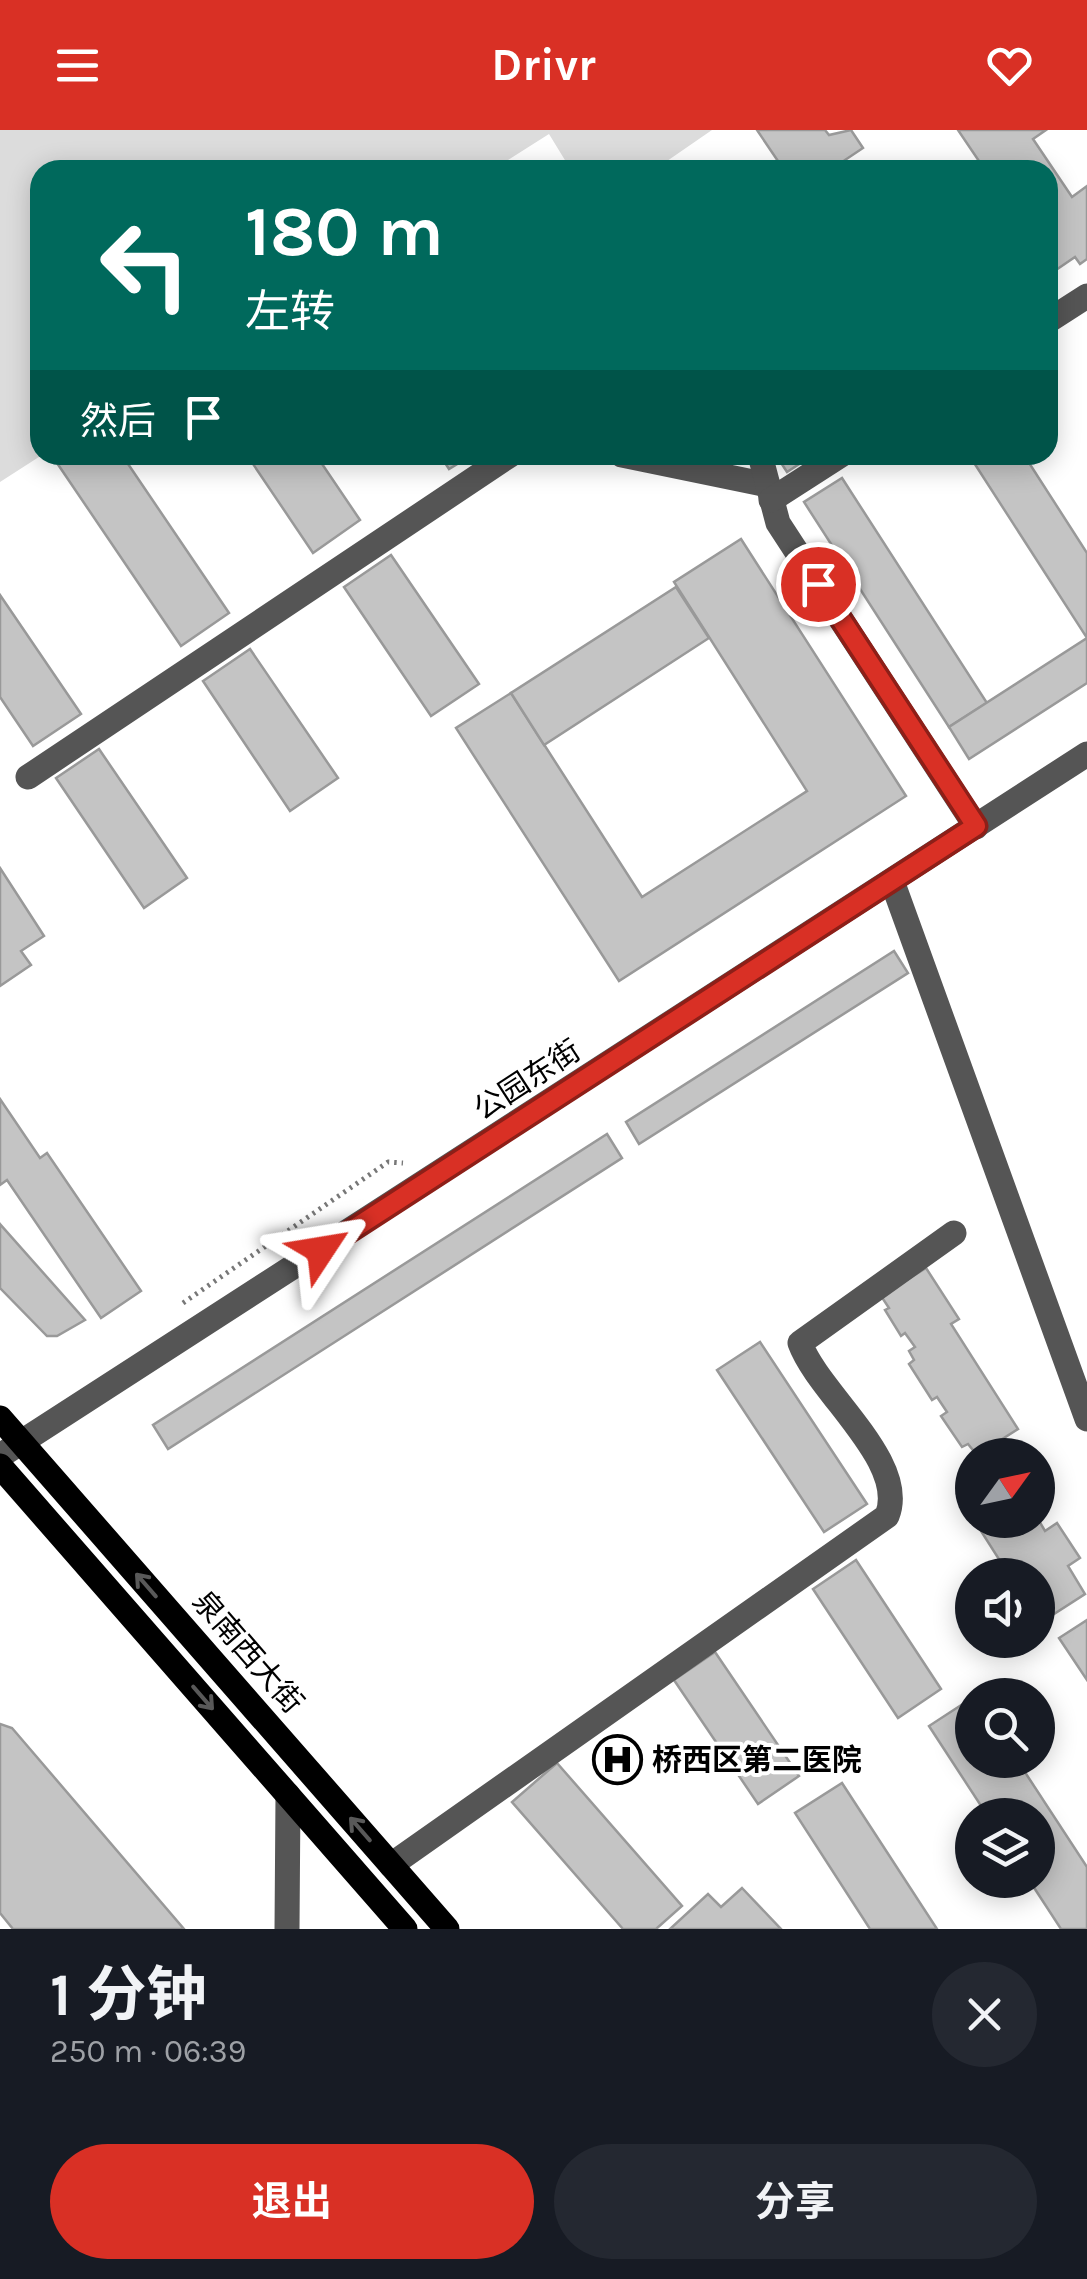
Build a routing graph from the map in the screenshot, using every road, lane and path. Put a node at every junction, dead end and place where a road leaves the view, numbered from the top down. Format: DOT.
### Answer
graph roads {
  1 [pos="1087,296"];
  2 [pos="1058,315"];
  3 [pos="495,465"];
  4 [pos="661,465"];
  5 [pos="763,465"];
  6 [pos="823,465"];
  7 [pos="770,493"];
  8 [pos="1087,754"];
  9 [pos="28,778"];
  10 [pos="976,826"];
  11 [pos="892,881"];
  12 [pos="954,1233"];
  13 [pos="0,1418"];
  14 [pos="1087,1419"];
  15 [pos="10,1449"];
  16 [pos="0,1466"];
  17 [pos="288,1794"];
  18 [pos="391,1865"];
  19 [pos="287,1929"];
  20 [pos="405,1929"];
  21 [pos="447,1929"];
  1 -- 2 [label="street"];
  3 -- 9 [label="street"];
  4 -- 7 [label="street"];
  5 -- 7 [label="street"];
  6 -- 7 [label="street"];
  7 -- 10 [label="street"];
  8 -- 10 [label="street, 公园东街"];
  10 -- 11 [label="street, 公园东街"];
  11 -- 14 [label="street"];
  11 -- 15 [label="street, 公园东街"];
  12 -- 18 [label="street"];
  13 -- 15 [label="main road, 泉南西大街"];
  18 -- 15 [label="main road, 泉南西大街, one-way"];
  16 -- 17 [label="main road, one-way"];
  17 -- 19 [label="street"];
  17 -- 20 [label="main road"];
  18 -- 21 [label="main road, 泉南西大街"];
}
